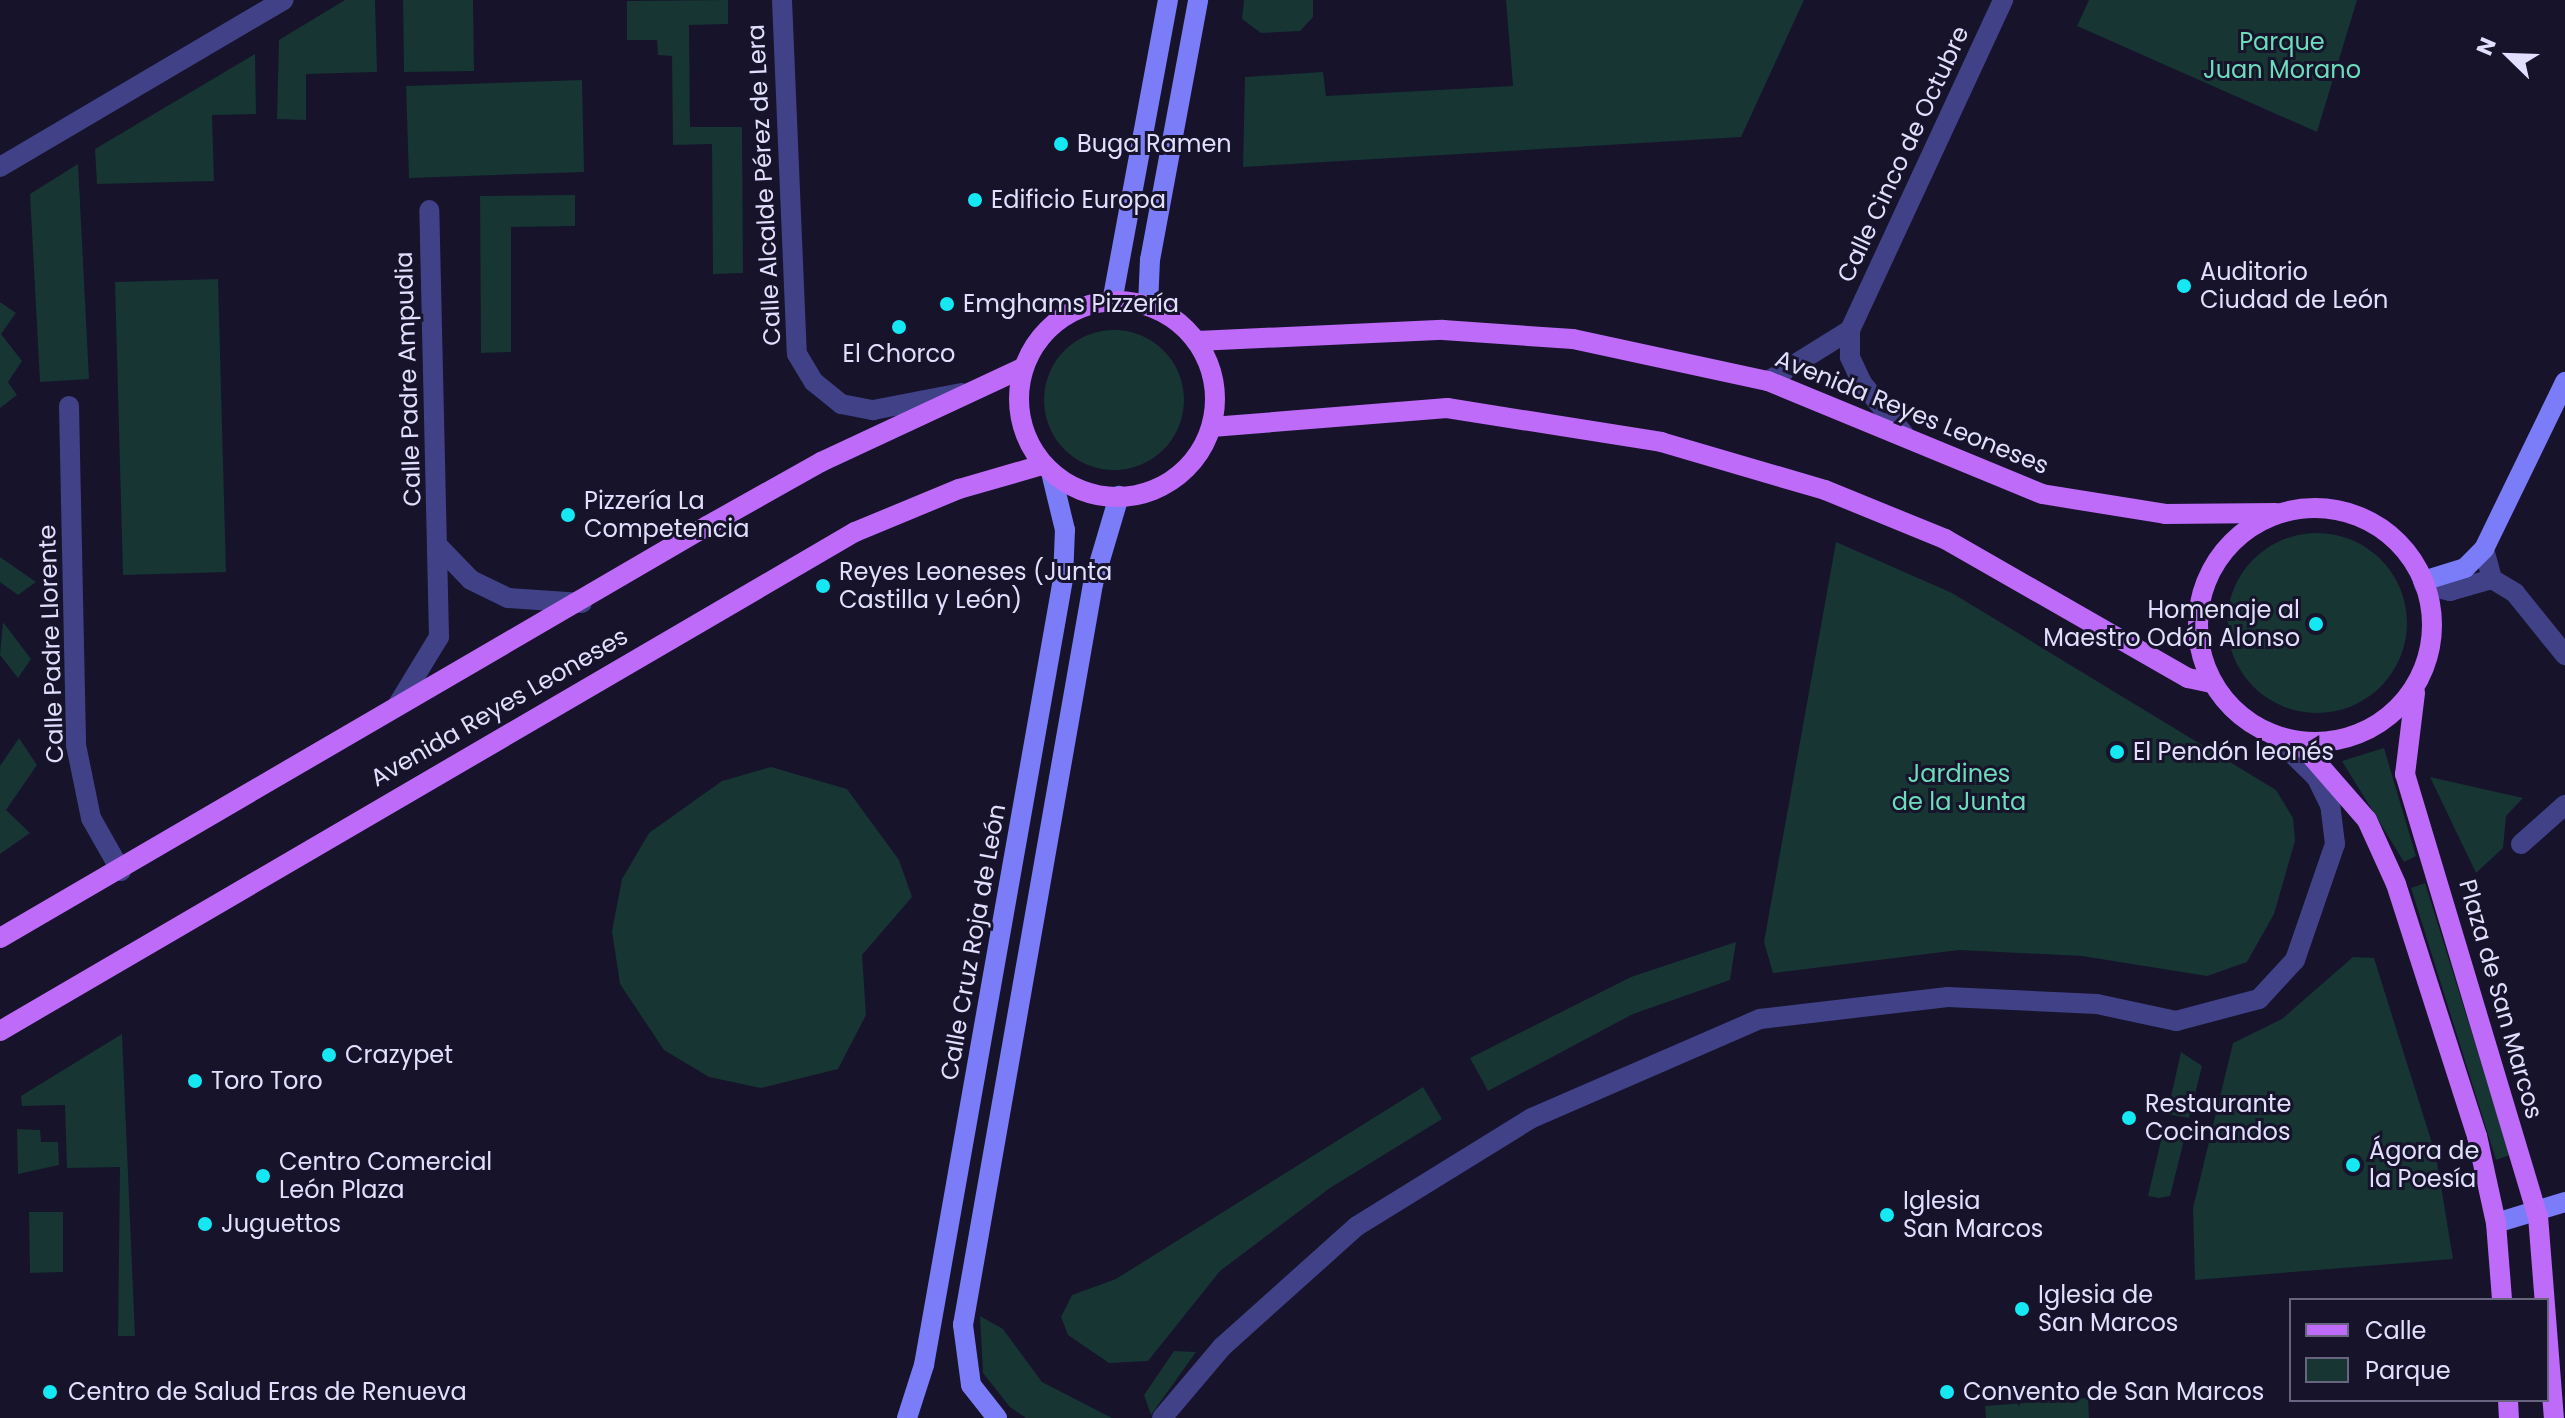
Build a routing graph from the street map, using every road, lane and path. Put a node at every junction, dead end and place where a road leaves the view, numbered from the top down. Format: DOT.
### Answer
graph roads {
  1 [pos="283,0"];
  2 [pos="782,0"];
  3 [pos="1168,0"];
  4 [pos="1198,0"];
  5 [pos="2003,0"];
  6 [pos="0,167"];
  7 [pos="429,210"];
  8 [pos="1112,302"];
  9 [pos="1148,305"];
  10 [pos="1850,330"];
  11 [pos="1197,341"];
  12 [pos="1023,368"];
  13 [pos="1768,381"];
  14 [pos="2565,382"];
  15 [pos="977,390"];
  16 [pos="69,406"];
  17 [pos="1212,427"];
  18 [pos="1904,434"];
  19 [pos="1046,469"];
  20 [pos="1119,496"];
  21 [pos="2276,513"];
  22 [pos="439,547"];
  23 [pos="2484,549"];
  24 [pos="2492,579"];
  25 [pos="2424,583"];
  26 [pos="582,603"];
  27 [pos="2565,655"];
  28 [pos="2212,683"];
  29 [pos="2415,693"];
  30 [pos="397,706"];
  31 [pos="2272,734"];
  32 [pos="2299,742"];
  33 [pos="2565,805"];
  34 [pos="2521,844"];
  35 [pos="121,871"];
  36 [pos="0,938"];
  37 [pos="0,1031"];
  38 [pos="2565,1202"];
  39 [pos="2538,1216"];
  40 [pos="2496,1223"];
  41 [pos="2502,1298"];
  42 [pos="2544,1298"];
  43 [pos="2549,1355"];
  44 [pos="907,1418"];
  45 [pos="997,1418"];
  46 [pos="1162,1418"];
  47 [pos="2554,1418"];
  1 -- 6 [label="street"];
  2 -- 15 [label="street, Calle Alcalde Pérez de Lera"];
  3 -- 8 [label="main road"];
  4 -- 9 [label="main road"];
  5 -- 10 [label="street, Calle Cinco de Octubre"];
  7 -- 22 [label="street, Calle Padre Ampudia"];
  8 -- 9 [label="main road"];
  8 -- 12 [label="main road"];
  9 -- 11 [label="main road"];
  10 -- 13 [label="street"];
  10 -- 18 [label="street"];
  11 -- 13 [label="main road, Avenida Reyes Leoneses"];
  11 -- 17 [label="main road"];
  12 -- 15 [label="main road, Avenida Reyes Leoneses"];
  12 -- 19 [label="main road"];
  13 -- 18 [label="main road, Avenida Reyes Leoneses"];
  14 -- 23 [label="main road"];
  15 -- 26 [label="main road, Avenida Reyes Leoneses"];
  16 -- 35 [label="street, Calle Padre Llorente"];
  17 -- 20 [label="main road"];
  17 -- 28 [label="main road"];
  18 -- 21 [label="main road, Avenida Reyes Leoneses"];
  19 -- 20 [label="main road"];
  19 -- 37 [label="main road, Avenida Reyes Leoneses"];
  19 -- 44 [label="main road, Calle Cruz Roja de León"];
  20 -- 45 [label="main road"];
  21 -- 25 [label="main road"];
  21 -- 28 [label="main road"];
  22 -- 26 [label="street"];
  22 -- 30 [label="street, Calle Padre Ampudia"];
  23 -- 24 [label="street"];
  23 -- 25 [label="main road"];
  24 -- 25 [label="street"];
  24 -- 27 [label="street"];
  25 -- 29 [label="main road"];
  26 -- 30 [label="main road, Avenida Reyes Leoneses"];
  28 -- 31 [label="main road"];
  29 -- 32 [label="main road"];
  29 -- 39 [label="main road, Plaza de San Marcos"];
  30 -- 35 [label="main road, Avenida Reyes Leoneses"];
  31 -- 32 [label="main road"];
  31 -- 46 [label="street"];
  32 -- 40 [label="main road"];
  33 -- 34 [label="street"];
  35 -- 36 [label="main road, Avenida Reyes Leoneses"];
  38 -- 39 [label="main road"];
  39 -- 40 [label="main road"];
  39 -- 42 [label="main road, Plaza de San Marcos"];
  40 -- 41 [label="main road"];
  43 -- 47 [label="main road, Plaza de San Marcos"];
}
